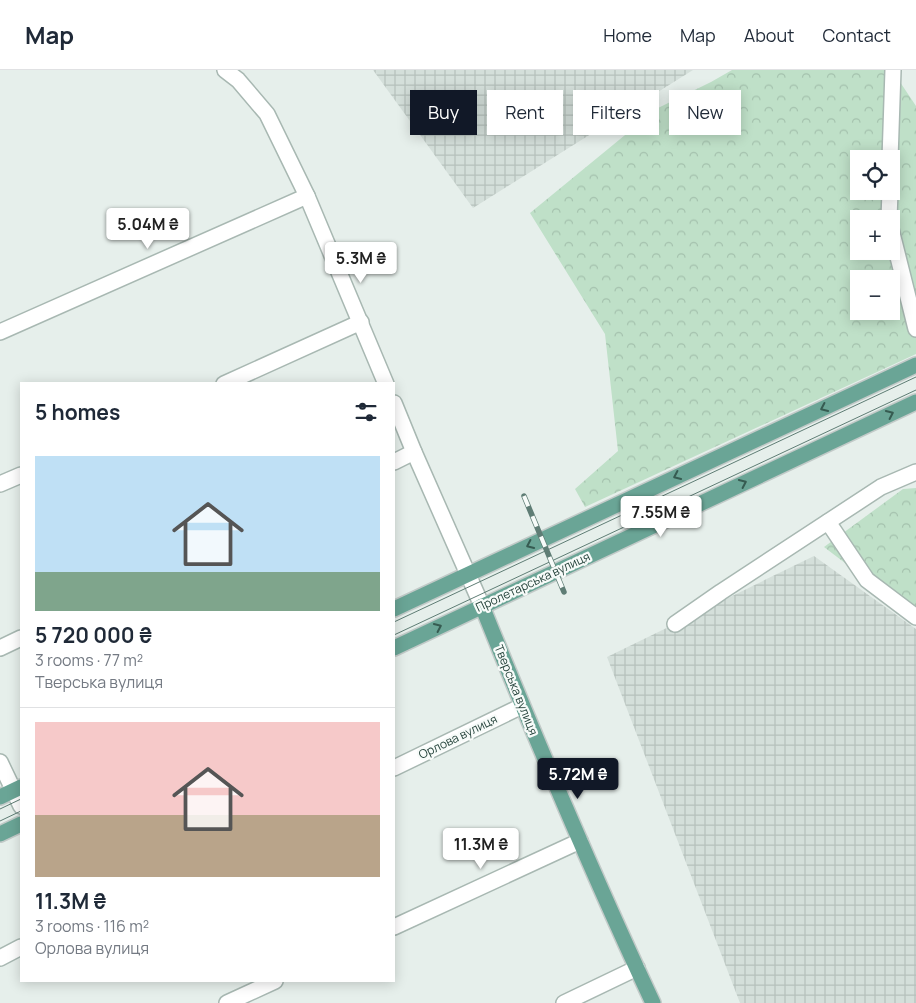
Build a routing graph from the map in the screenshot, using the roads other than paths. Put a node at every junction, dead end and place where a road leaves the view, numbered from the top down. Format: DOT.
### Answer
graph roads {
  1 [pos="225,70"];
  2 [pos="893,70"];
  3 [pos="890,150"];
  4 [pos="308,196"];
  5 [pos="899,260"];
  6 [pos="361,322"];
  7 [pos="916,329"];
  8 [pos="0,332"];
  9 [pos="916,365"];
  10 [pos="228,382"];
  11 [pos="385,382"];
  12 [pos="916,402"];
  13 [pos="395,405"];
  14 [pos="414,452"];
  15 [pos="395,462"];
  16 [pos="916,472"];
  17 [pos="20,475"];
  18 [pos="0,484"];
  19 [pos="828,522"];
  20 [pos="468,574"];
  21 [pos="482,606"];
  22 [pos="395,609"];
  23 [pos="916,617"];
  24 [pos="675,624"];
  25 [pos="20,638"];
  26 [pos="0,648"];
  27 [pos="395,648"];
  28 [pos="522,706"];
  29 [pos="0,762"];
  30 [pos="395,768"];
  31 [pos="11,791"];
  32 [pos="20,804"];
  33 [pos="20,824"];
  34 [pos="0,834"];
  35 [pos="580,841"];
  36 [pos="395,926"];
  37 [pos="20,948"];
  38 [pos="0,958"];
  39 [pos="637,968"];
  40 [pos="273,982"];
  41 [pos="228,1003"];
  42 [pos="564,1003"];
  43 [pos="653,1003"];
  1 -- 4 [label="street"];
  2 -- 3 [label="street"];
  4 -- 6 [label="street"];
  4 -- 8 [label="street"];
  5 -- 7 [label="street"];
  6 -- 10 [label="street"];
  6 -- 11 [label="street"];
  9 -- 20 [label="main road, one-way"];
  21 -- 12 [label="main road, Пролетарська вулиця, one-way"];
  13 -- 14 [label="street, Тверська вулиця"];
  14 -- 15 [label="street"];
  14 -- 20 [label="street, Тверська вулиця"];
  16 -- 19 [label="street"];
  17 -- 18 [label="street"];
  19 -- 23 [label="street"];
  19 -- 24 [label="street"];
  20 -- 21 [label="street, Тверська вулиця"];
  20 -- 22 [label="main road"];
  27 -- 21 [label="main road, Пролетарська вулиця, one-way"];
  21 -- 28 [label="main road, Тверська вулиця"];
  25 -- 26 [label="street"];
  28 -- 30 [label="street, Орлова вулиця"];
  28 -- 35 [label="main road, Тверська вулиця"];
  29 -- 31 [label="street"];
  31 -- 32 [label="street"];
  33 -- 34 [label="main road"];
  35 -- 36 [label="street"];
  35 -- 39 [label="main road, Тверська вулиця"];
  37 -- 38 [label="street"];
  39 -- 42 [label="street"];
  39 -- 43 [label="main road, Тверська вулиця"];
  40 -- 41 [label="street"];
}
